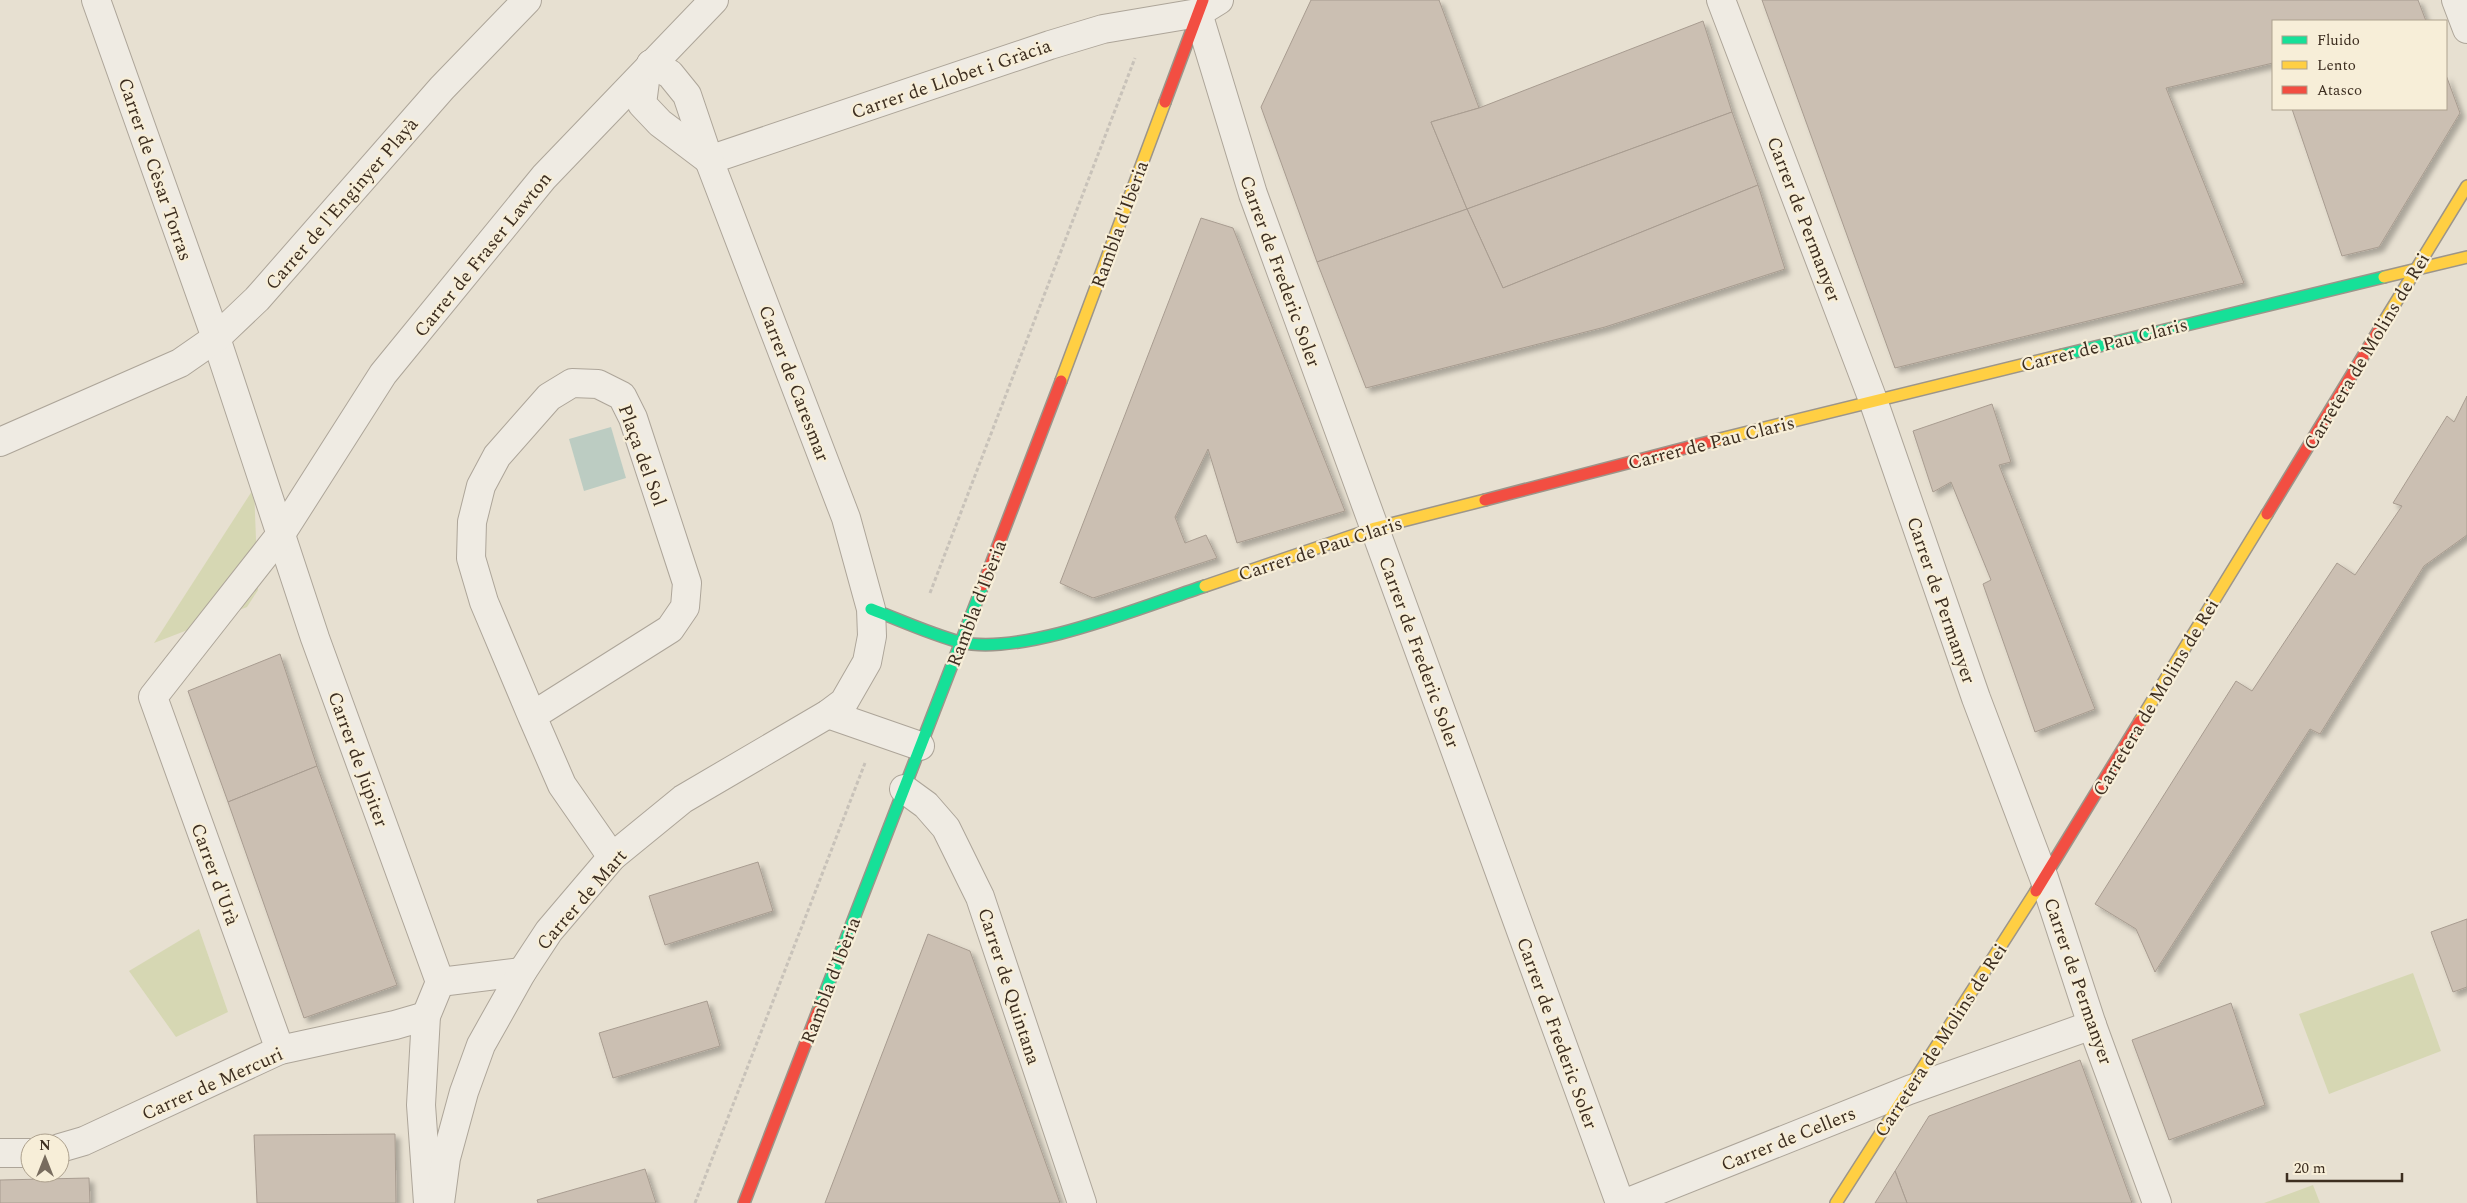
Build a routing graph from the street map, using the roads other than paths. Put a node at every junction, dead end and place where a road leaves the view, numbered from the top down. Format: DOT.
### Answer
graph roads {
  1 [pos="96,0"];
  2 [pos="527,0"];
  3 [pos="714,0"];
  4 [pos="1721,0"];
  5 [pos="2456,0"];
  6 [pos="1206,4"];
  7 [pos="2467,29"];
  8 [pos="651,64"];
  9 [pos="709,160"];
  10 [pos="2467,186"];
  11 [pos="2467,257"];
  12 [pos="2416,269"];
  13 [pos="216,338"];
  14 [pos="1874,400"];
  15 [pos="0,442"];
  16 [pos="1375,528"];
  17 [pos="281,534"];
  18 [pos="872,609"];
  19 [pos="961,642"];
  20 [pos="153,696"];
  21 [pos="828,714"];
  22 [pos="532,716"];
  23 [pos="920,746"];
  24 [pos="904,789"];
  25 [pos="612,857"];
  26 [pos="2044,878"];
  27 [pos="522,972"];
  28 [pos="440,982"];
  29 [pos="426,1016"];
  30 [pos="2092,1025"];
  31 [pos="280,1050"];
  32 [pos="1908,1090"];
  33 [pos="70,1145"];
  34 [pos="0,1153"];
  35 [pos="20,1153"];
  36 [pos="428,1203"];
  37 [pos="440,1203"];
  38 [pos="744,1203"];
  39 [pos="1082,1203"];
  40 [pos="1620,1203"];
  41 [pos="1626,1203"];
  42 [pos="1836,1203"];
  43 [pos="2157,1203"];
  1 -- 13 [label="street, Carrer de Cèsar Torras"];
  2 -- 13 [label="street, Carrer de l'Enginyer Playà"];
  3 -- 8 [label="street, Carrer de Fraser Lawton"];
  4 -- 14 [label="street, Carrer de Permanyer"];
  5 -- 7 [label="street"];
  6 -- 9 [label="street, Carrer de Llobet i Gràcia"];
  6 -- 16 [label="street, Carrer de Frederic Soler"];
  6 -- 19 [label="street, Rambla d'Ibèria"];
  8 -- 9 [label="street, Carrer de Caresmar"];
  8 -- 9 [label="street"];
  8 -- 17 [label="street, Carrer de Fraser Lawton"];
  9 -- 18 [label="street, Carrer de Caresmar"];
  10 -- 12 [label="street, Carretera de Molins de Rei"];
  11 -- 12 [label="street, Carrer de Pau Claris"];
  12 -- 14 [label="street, Carrer de Pau Claris"];
  12 -- 26 [label="street, Carretera de Molins de Rei"];
  13 -- 15 [label="street, Carrer de l'Enginyer Playà"];
  13 -- 17 [label="street"];
  14 -- 16 [label="street, Carrer de Pau Claris"];
  14 -- 26 [label="street, Carrer de Permanyer"];
  16 -- 19 [label="street, Carrer de Pau Claris"];
  16 -- 40 [label="street, Carrer de Frederic Soler"];
  17 -- 20 [label="street, Carrer de Fraser Lawton"];
  17 -- 28 [label="street, Carrer de Júpiter"];
  18 -- 19 [label="street, Carrer de Pau Claris"];
  18 -- 21 [label="street, Carrer de Mart"];
  19 -- 23 [label="street, Rambla d'Ibèria"];
  20 -- 31 [label="street, Carrer d'Urà"];
  21 -- 23 [label="street"];
  21 -- 25 [label="street, Carrer de Mart"];
  22 -- 22 [label="street, Plaça del Sol"];
  22 -- 25 [label="street, Plaça del Sol"];
  23 -- 24 [label="street, Rambla d'Ibèria"];
  24 -- 38 [label="street, Rambla d'Ibèria"];
  24 -- 39 [label="street, Carrer de Quintana"];
  25 -- 27 [label="street, Carrer de Mart"];
  26 -- 30 [label="street, Carrer de Permanyer"];
  26 -- 32 [label="street, Carretera de Molins de Rei"];
  27 -- 28 [label="street"];
  27 -- 37 [label="street, Carrer de Mart"];
  28 -- 29 [label="street"];
  29 -- 31 [label="street, Carrer de Mercuri"];
  29 -- 36 [label="street"];
  30 -- 32 [label="street, Carrer de Cellers"];
  30 -- 43 [label="street, Carrer de Permanyer"];
  31 -- 33 [label="street, Carrer de Mercuri"];
  32 -- 41 [label="street, Carrer de Cellers"];
  32 -- 42 [label="street, Carretera de Molins de Rei"];
  34 -- 35 [label="street"];
}
